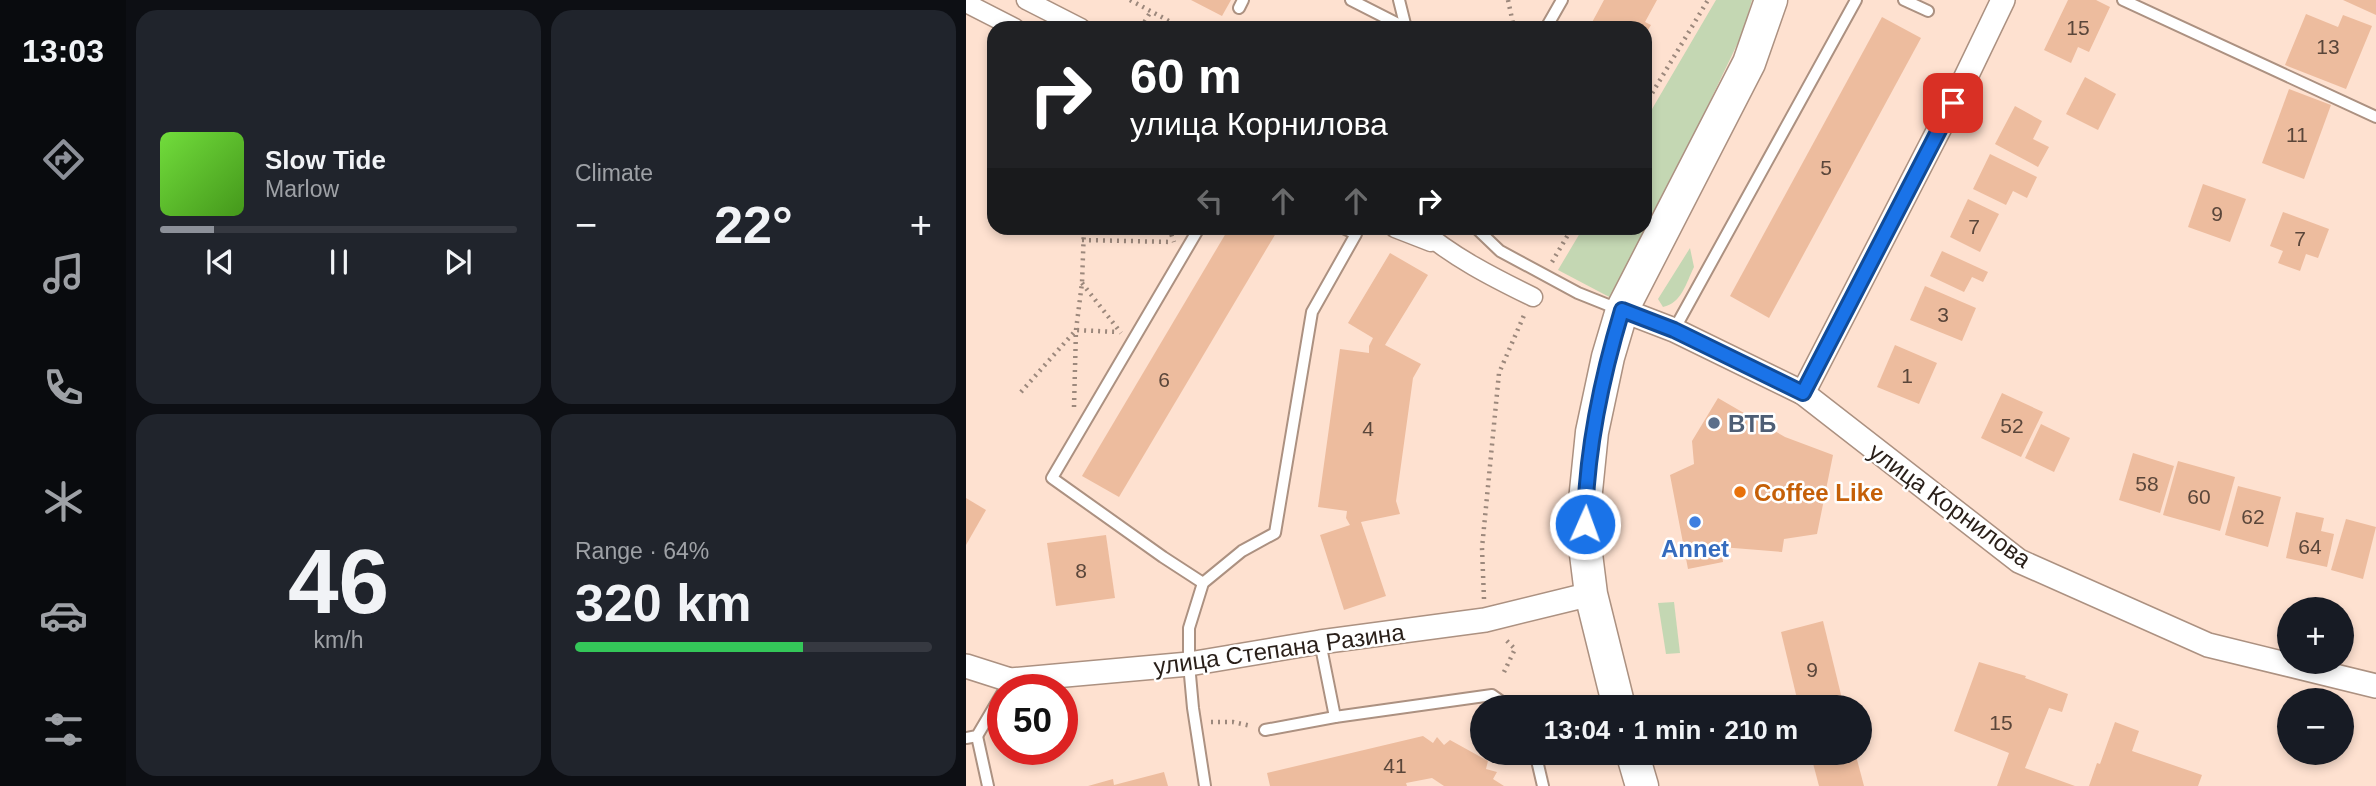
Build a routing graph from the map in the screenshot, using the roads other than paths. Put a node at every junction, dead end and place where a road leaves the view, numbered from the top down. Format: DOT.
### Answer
graph roads {
  1 [pos="1026,0"];
  2 [pos="1350,0"];
  3 [pos="1399,0"];
  4 [pos="1562,0"];
  5 [pos="1771,0"];
  6 [pos="1856,0"];
  7 [pos="1904,0"];
  8 [pos="2003,0"];
  9 [pos="2123,0"];
  10 [pos="966,3"];
  11 [pos="1928,11"];
  12 [pos="1001,21"];
  13 [pos="1067,21"];
  14 [pos="1392,21"];
  15 [pos="1404,21"];
  16 [pos="1550,21"];
  17 [pos="2376,117"];
  18 [pos="1195,235"];
  19 [pos="1355,235"];
  20 [pos="1412,235"];
  21 [pos="1427,235"];
  22 [pos="1483,235"];
  23 [pos="1440,246"];
  24 [pos="1532,297"];
  25 [pos="1622,310"];
  26 [pos="1674,330"];
  27 [pos="1803,393"];
  28 [pos="1203,583"];
  29 [pos="1591,594"];
  30 [pos="1320,642"];
  31 [pos="1189,664"];
  32 [pos="966,666"];
  33 [pos="987,677"];
  34 [pos="1078,678"];
  35 [pos="2376,686"];
  36 [pos="1616,695"];
  37 [pos="1470,698"];
  38 [pos="987,713"];
  39 [pos="1335,717"];
  40 [pos="1265,730"];
  41 [pos="971,737"];
  42 [pos="1538,765"];
  43 [pos="1636,765"];
  44 [pos="988,786"];
  45 [pos="1205,786"];
  46 [pos="1543,786"];
  47 [pos="1642,786"];
  1 -- 13 [label="street"];
  2 -- 14 [label="lane"];
  3 -- 15 [label="lane"];
  4 -- 16 [label="lane"];
  5 -- 25 [label="main road"];
  6 -- 26 [label="lane"];
  7 -- 11 [label="lane"];
  8 -- 27 [label="street"];
  9 -- 17 [label="lane"];
  10 -- 12 [label="street"];
  18 -- 28 [label="lane"];
  19 -- 28 [label="lane"];
  20 -- 23 [label="street"];
  21 -- 23 [label="street"];
  22 -- 25 [label="lane"];
  23 -- 24 [label="street"];
  25 -- 26 [label="street, улица Корнилова"];
  25 -- 29 [label="main road"];
  26 -- 27 [label="street, улица Корнилова"];
  27 -- 35 [label="street, улица Корнилова"];
  28 -- 31 [label="lane"];
  29 -- 30 [label="street, улица Степана Разина"];
  29 -- 36 [label="main road"];
  30 -- 31 [label="street, улица Степана Разина"];
  30 -- 39 [label="lane"];
  31 -- 34 [label="street, улица Степана Разина"];
  31 -- 45 [label="lane"];
  32 -- 33 [label="street, улица Степана Разина"];
  37 -- 39 [label="lane"];
  38 -- 41 [label="lane"];
  39 -- 40 [label="lane"];
  41 -- 44 [label="lane"];
  42 -- 46 [label="lane"];
  43 -- 47 [label="main road"];
}
